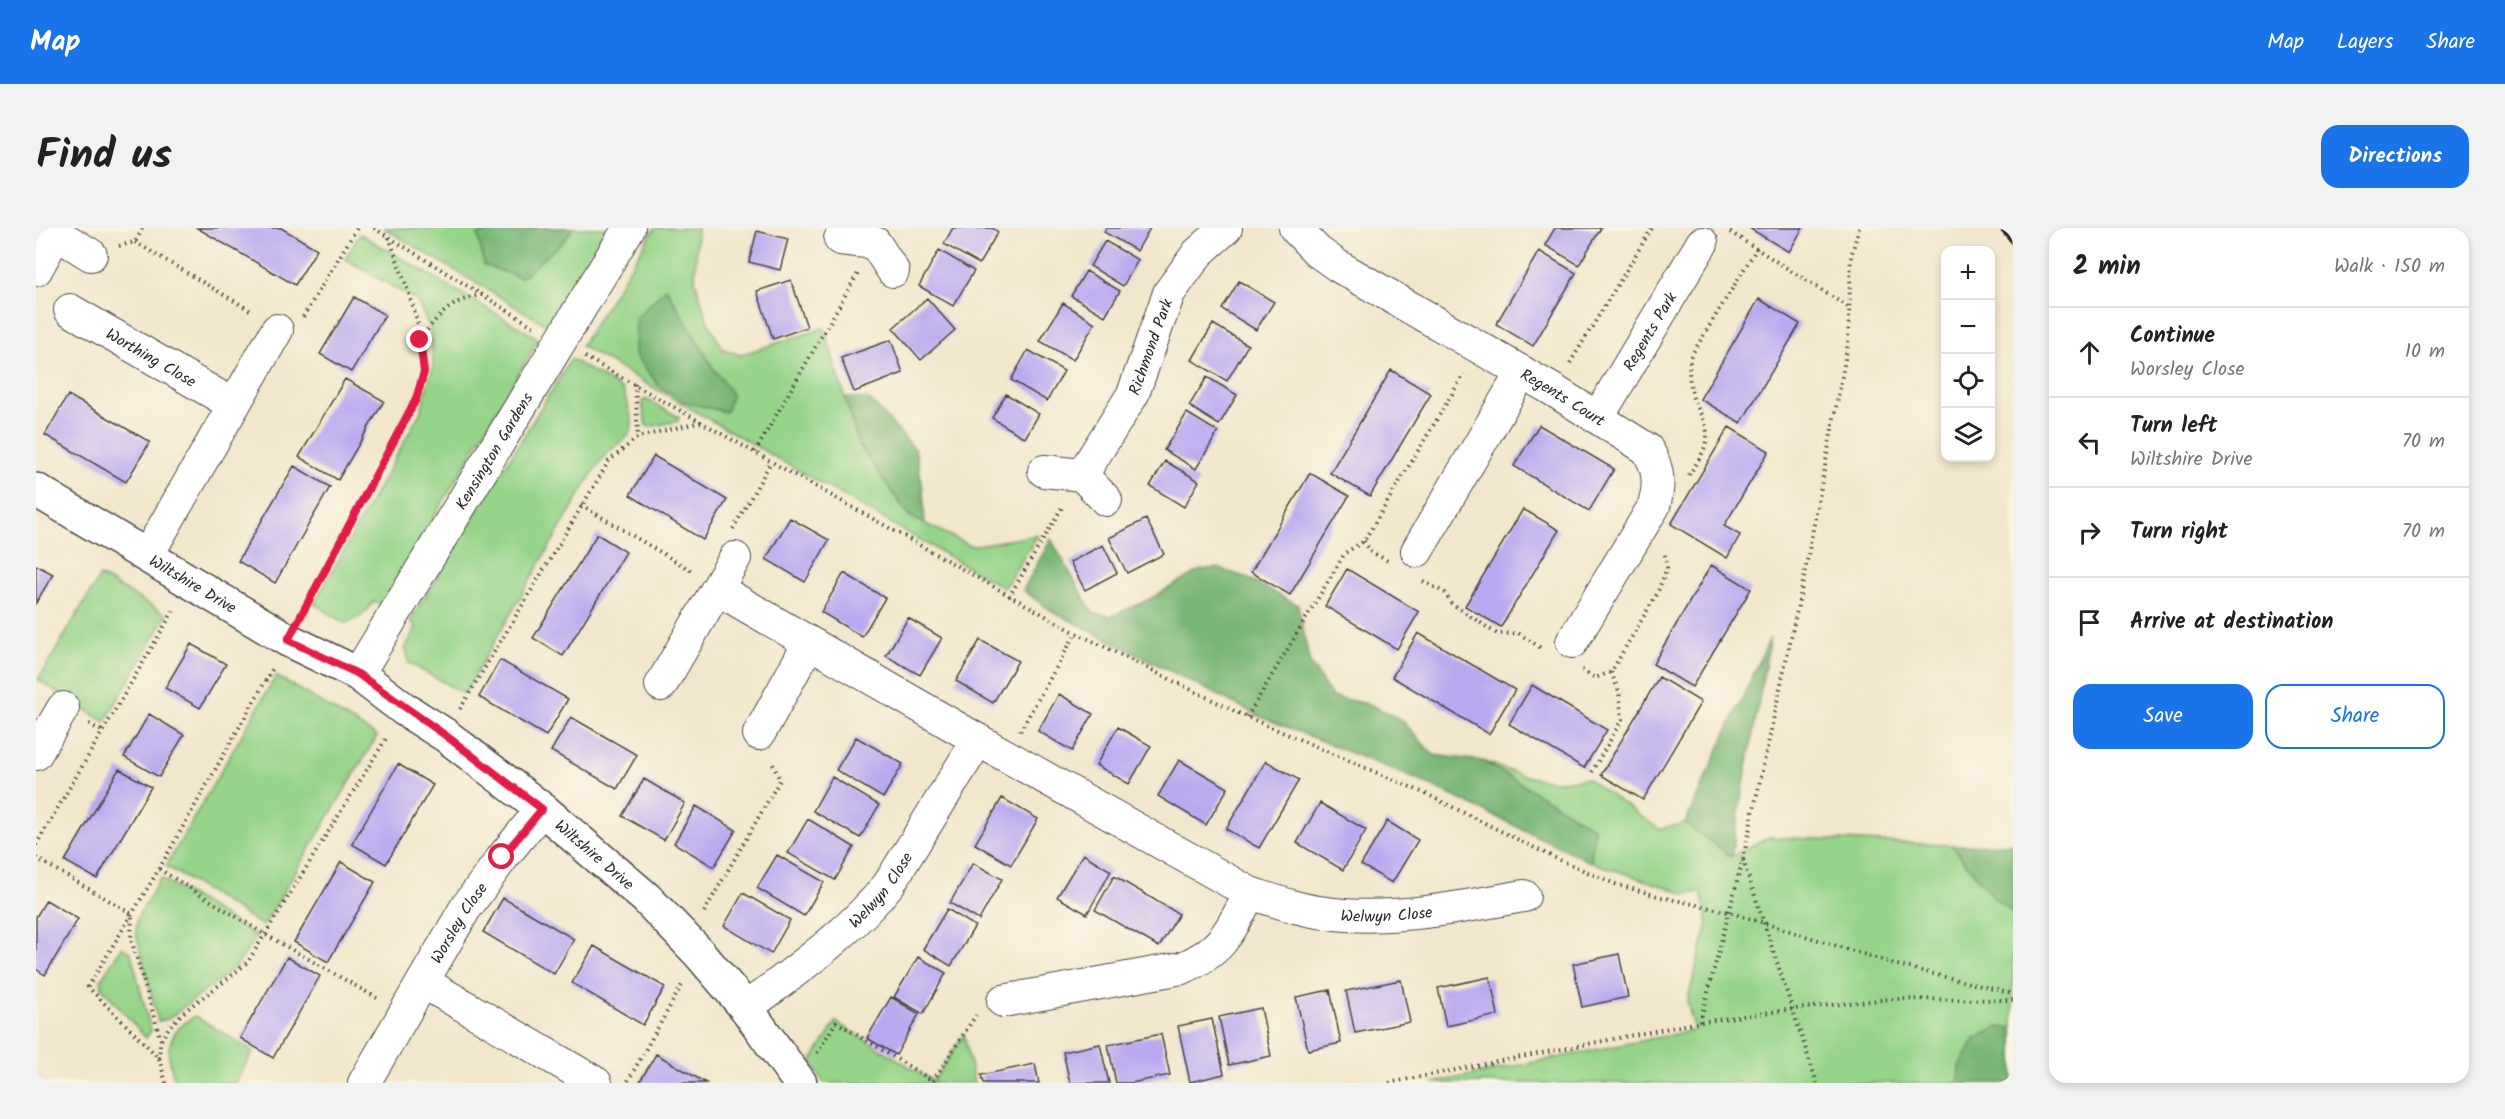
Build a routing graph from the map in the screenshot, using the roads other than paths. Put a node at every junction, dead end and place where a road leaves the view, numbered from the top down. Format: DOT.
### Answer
graph roads {
  1 [pos="629,228"];
  2 [pos="1226,228"];
  3 [pos="1295,228"];
  4 [pos="52,231"];
  5 [pos="881,236"];
  6 [pos="1713,236"];
  7 [pos="840,239"];
  8 [pos="91,255"];
  9 [pos="36,270"];
  10 [pos="893,271"];
  11 [pos="69,310"];
  12 [pos="278,330"];
  13 [pos="1522,372"];
  14 [pos="234,405"];
  15 [pos="1598,417"];
  16 [pos="1044,471"];
  17 [pos="1082,475"];
  18 [pos="36,490"];
  19 [pos="1106,500"];
  20 [pos="147,556"];
  21 [pos="735,558"];
  22 [pos="1409,564"];
  23 [pos="717,589"];
  24 [pos="809,643"];
  25 [pos="1565,653"];
  26 [pos="358,674"];
  27 [pos="661,685"];
  28 [pos="63,708"];
  29 [pos="759,734"];
  30 [pos="978,740"];
  31 [pos="36,754"];
  32 [pos="542,809"];
  33 [pos="1250,893"];
  34 [pos="1524,896"];
  35 [pos="423,982"];
  36 [pos="1003,1001"];
  37 [pos="746,1008"];
  38 [pos="799,1082"];
  39 [pos="364,1083"];
  40 [pos="596,1083"];
  1 -- 26 [label="street, Kensington Gardens"];
  2 -- 17 [label="street, Richmond Park"];
  3 -- 13 [label="street, Regents Court"];
  4 -- 8 [label="street"];
  4 -- 9 [label="street"];
  5 -- 7 [label="street"];
  5 -- 10 [label="street"];
  6 -- 15 [label="street, Regents Park"];
  11 -- 14 [label="street, Worthing Close"];
  12 -- 14 [label="street"];
  13 -- 15 [label="street, Regents Court"];
  13 -- 22 [label="street"];
  14 -- 20 [label="street"];
  15 -- 25 [label="street, Regents Court"];
  16 -- 17 [label="street"];
  17 -- 19 [label="street"];
  18 -- 20 [label="street, Wiltshire Drive"];
  20 -- 26 [label="street, Wiltshire Drive"];
  21 -- 23 [label="street"];
  23 -- 24 [label="street, Welwyn Close"];
  23 -- 27 [label="street"];
  24 -- 29 [label="street"];
  24 -- 30 [label="street, Welwyn Close"];
  26 -- 32 [label="street, Wiltshire Drive"];
  28 -- 31 [label="street"];
  30 -- 33 [label="street, Welwyn Close"];
  30 -- 37 [label="street, Welwyn Close"];
  32 -- 35 [label="street, Worsley Close"];
  32 -- 37 [label="street, Wiltshire Drive"];
  33 -- 34 [label="street, Welwyn Close"];
  33 -- 36 [label="street"];
  35 -- 39 [label="street, Worsley Close"];
  35 -- 40 [label="street, Worsley Close"];
  37 -- 38 [label="street, Wiltshire Drive"];
}
